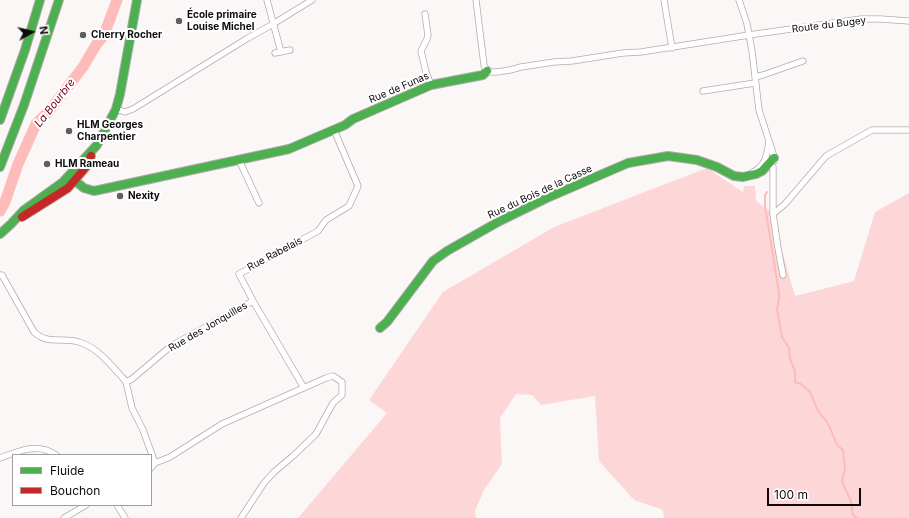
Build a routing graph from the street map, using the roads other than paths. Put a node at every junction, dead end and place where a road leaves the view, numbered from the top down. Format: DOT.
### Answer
graph roads {
  1 [pos="40,0"];
  2 [pos="59,0"];
  3 [pos="137,0"];
  4 [pos="267,0"];
  5 [pos="312,0"];
  6 [pos="476,0"];
  7 [pos="664,0"];
  8 [pos="739,0"];
  9 [pos="425,14"];
  10 [pos="909,21"];
  11 [pos="273,24"];
  12 [pos="749,35"];
  13 [pos="672,48"];
  14 [pos="290,50"];
  15 [pos="803,61"];
  16 [pos="487,71"];
  17 [pos="755,80"];
  18 [pos="431,85"];
  19 [pos="703,91"];
  20 [pos="116,109"];
  21 [pos="0,120"];
  22 [pos="334,130"];
  23 [pos="909,130"];
  24 [pos="239,160"];
  25 [pos="771,161"];
  26 [pos="0,167"];
  27 [pos="72,179"];
  28 [pos="259,203"];
  29 [pos="773,214"];
  30 [pos="0,234"];
  31 [pos="0,275"];
  32 [pos="783,275"];
  33 [pos="253,301"];
  34 [pos="380,328"];
  35 [pos="126,382"];
  36 [pos="304,388"];
  37 [pos="54,454"];
  38 [pos="150,454"];
  39 [pos="0,458"];
  40 [pos="153,465"];
  41 [pos="84,506"];
  42 [pos="118,506"];
  43 [pos="64,518"];
  44 [pos="125,518"];
  45 [pos="241,518"];
  1 -- 21 [label="main road"];
  2 -- 26 [label="main road"];
  3 -- 20 [label="main road"];
  4 -- 11 [label="street"];
  5 -- 11 [label="street"];
  6 -- 16 [label="street"];
  7 -- 13 [label="street"];
  8 -- 12 [label="street"];
  9 -- 18 [label="street"];
  10 -- 12 [label="street, Route du Bugey"];
  11 -- 14 [label="street"];
  11 -- 20 [label="street"];
  12 -- 13 [label="street, Rue de Funas"];
  12 -- 17 [label="street"];
  13 -- 16 [label="street, Rue de Funas"];
  15 -- 17 [label="street"];
  16 -- 18 [label="main road, Rue de Funas"];
  17 -- 19 [label="street"];
  17 -- 25 [label="street"];
  18 -- 22 [label="main road, Rue de Funas"];
  20 -- 27 [label="main road"];
  22 -- 24 [label="main road, Rue de Funas"];
  22 -- 33 [label="street, Rue Rabelais"];
  23 -- 29 [label="street"];
  24 -- 27 [label="main road, Rue de Funas"];
  24 -- 28 [label="street"];
  25 -- 29 [label="street"];
  25 -- 34 [label="main road, Rue du Bois de la Casse"];
  27 -- 30 [label="main road"];
  29 -- 32 [label="street"];
  31 -- 35 [label="street"];
  33 -- 35 [label="street, Rue des Jonquilles"];
  33 -- 36 [label="street, Rue Rabelais"];
  35 -- 38 [label="street"];
  36 -- 40 [label="street"];
  36 -- 45 [label="street"];
  37 -- 39 [label="street"];
  41 -- 43 [label="street"];
  42 -- 44 [label="street"];
}
